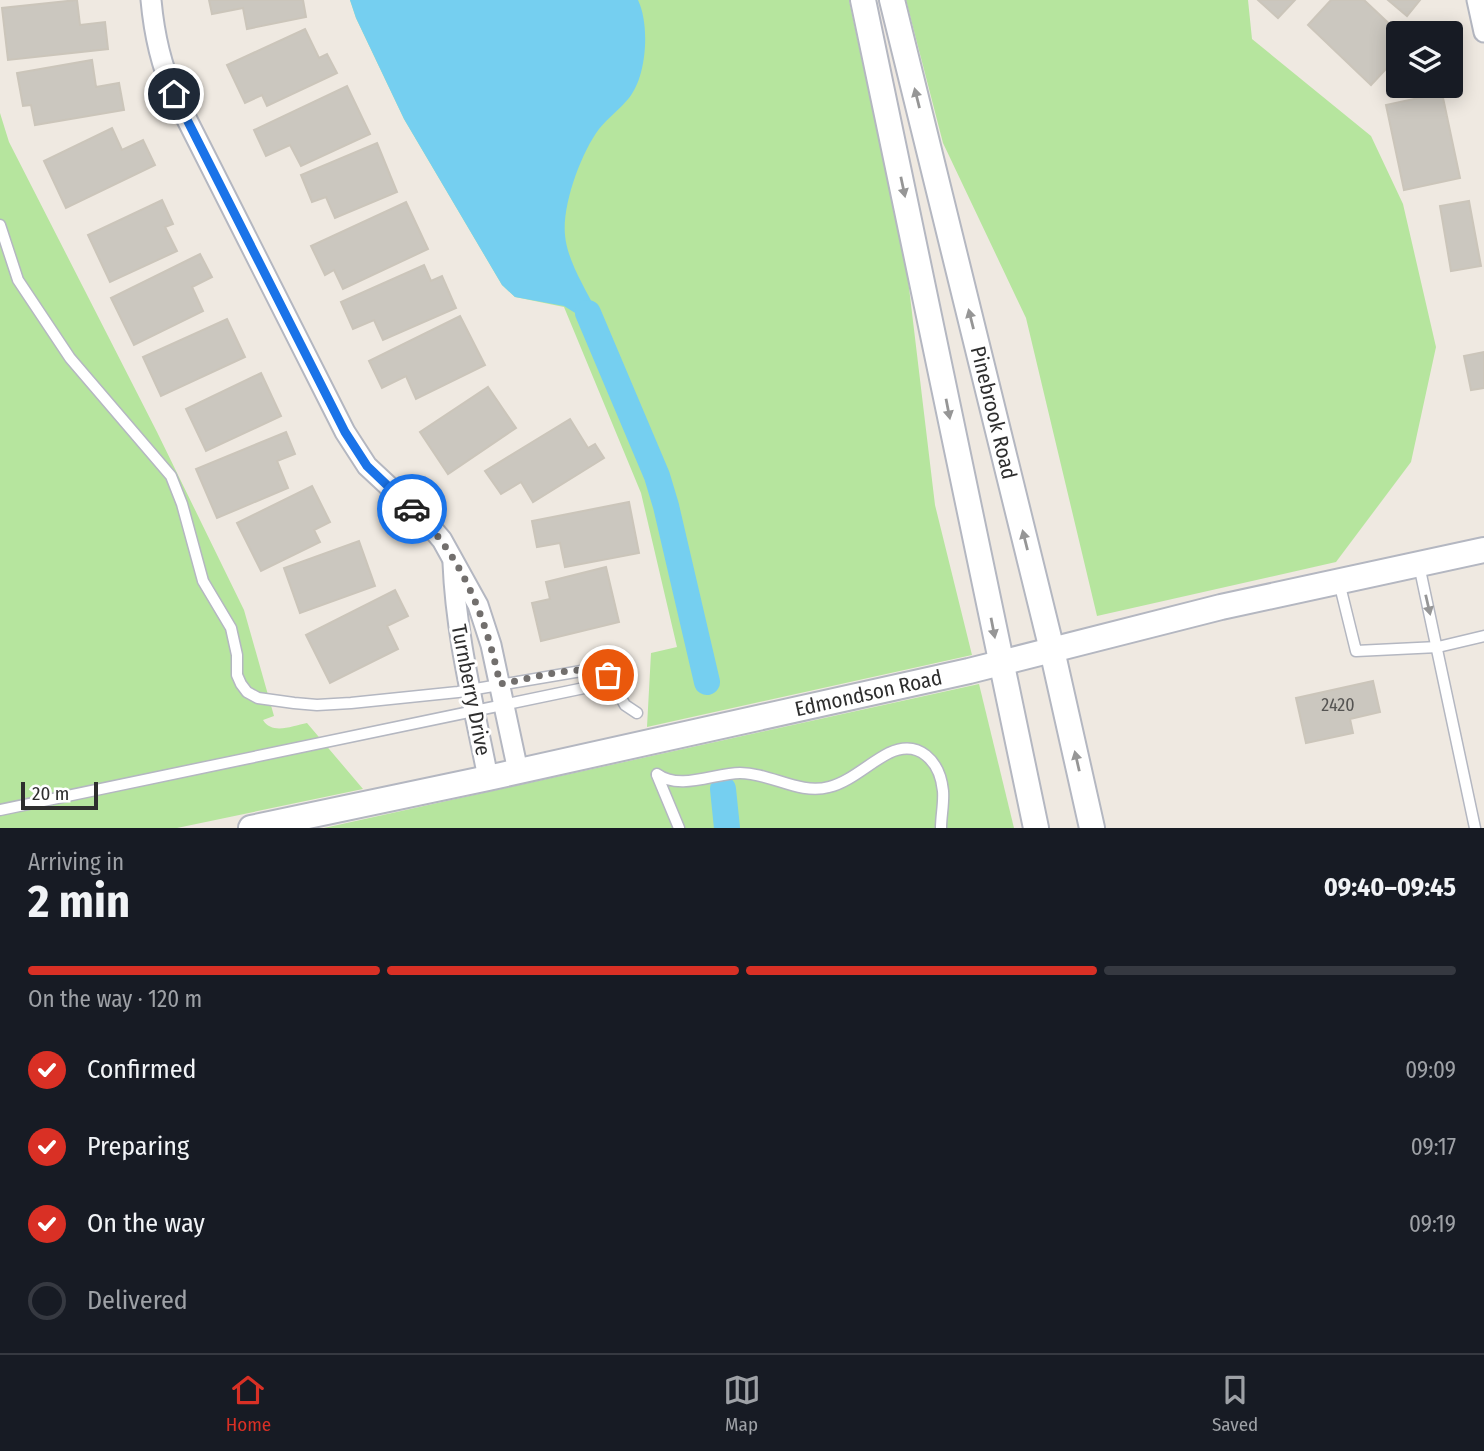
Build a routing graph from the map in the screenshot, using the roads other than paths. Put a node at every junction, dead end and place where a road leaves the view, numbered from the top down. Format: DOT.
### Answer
graph roads {
  1 [pos="151,0"];
  2 [pos="863,0"];
  3 [pos="892,0"];
  4 [pos="1477,0"];
  5 [pos="1484,32"];
  6 [pos="0,225"];
  7 [pos="1484,550"];
  8 [pos="453,559"];
  9 [pos="1419,564"];
  10 [pos="1339,582"];
  11 [pos="1484,636"];
  12 [pos="1438,647"];
  13 [pos="1052,650"];
  14 [pos="1000,664"];
  15 [pos="613,682"];
  16 [pos="500,684"];
  17 [pos="469,690"];
  18 [pos="504,705"];
  19 [pos="474,711"];
  20 [pos="637,713"];
  21 [pos="518,771"];
  22 [pos="488,778"];
  23 [pos="0,810"];
  24 [pos="251,828"];
  25 [pos="679,828"];
  26 [pos="941,828"];
  27 [pos="1036,828"];
  28 [pos="1092,828"];
  29 [pos="1475,828"];
  1 -- 8 [label="street, Turnberry Drive"];
  2 -- 14 [label="street, Pinebrook Road, one-way"];
  13 -- 3 [label="street, Pinebrook Road, one-way"];
  4 -- 5 [label="street"];
  6 -- 17 [label="lane"];
  7 -- 9 [label="street, Edmondson Road"];
  8 -- 16 [label="street, Turnberry Drive"];
  8 -- 17 [label="street, Turnberry Drive"];
  9 -- 10 [label="street, Edmondson Road"];
  9 -- 12 [label="lane, one-way"];
  10 -- 12 [label="lane"];
  10 -- 13 [label="street, Edmondson Road"];
  11 -- 12 [label="lane"];
  12 -- 29 [label="lane"];
  13 -- 14 [label="street, Edmondson Road"];
  28 -- 13 [label="street, Pinebrook Road, one-way"];
  14 -- 21 [label="street, Edmondson Road"];
  14 -- 27 [label="street, Pinebrook Road"];
  15 -- 16 [label="lane"];
  15 -- 18 [label="lane"];
  15 -- 20 [label="lane"];
  16 -- 17 [label="lane"];
  16 -- 18 [label="street, Turnberry Drive"];
  17 -- 19 [label="street, Turnberry Drive"];
  18 -- 19 [label="lane"];
  18 -- 21 [label="street, Turnberry Drive"];
  19 -- 22 [label="street, Turnberry Drive"];
  19 -- 23 [label="lane"];
  21 -- 22 [label="street, Edmondson Road"];
  22 -- 24 [label="street, Edmondson Road"];
  25 -- 26 [label="lane"];
}
